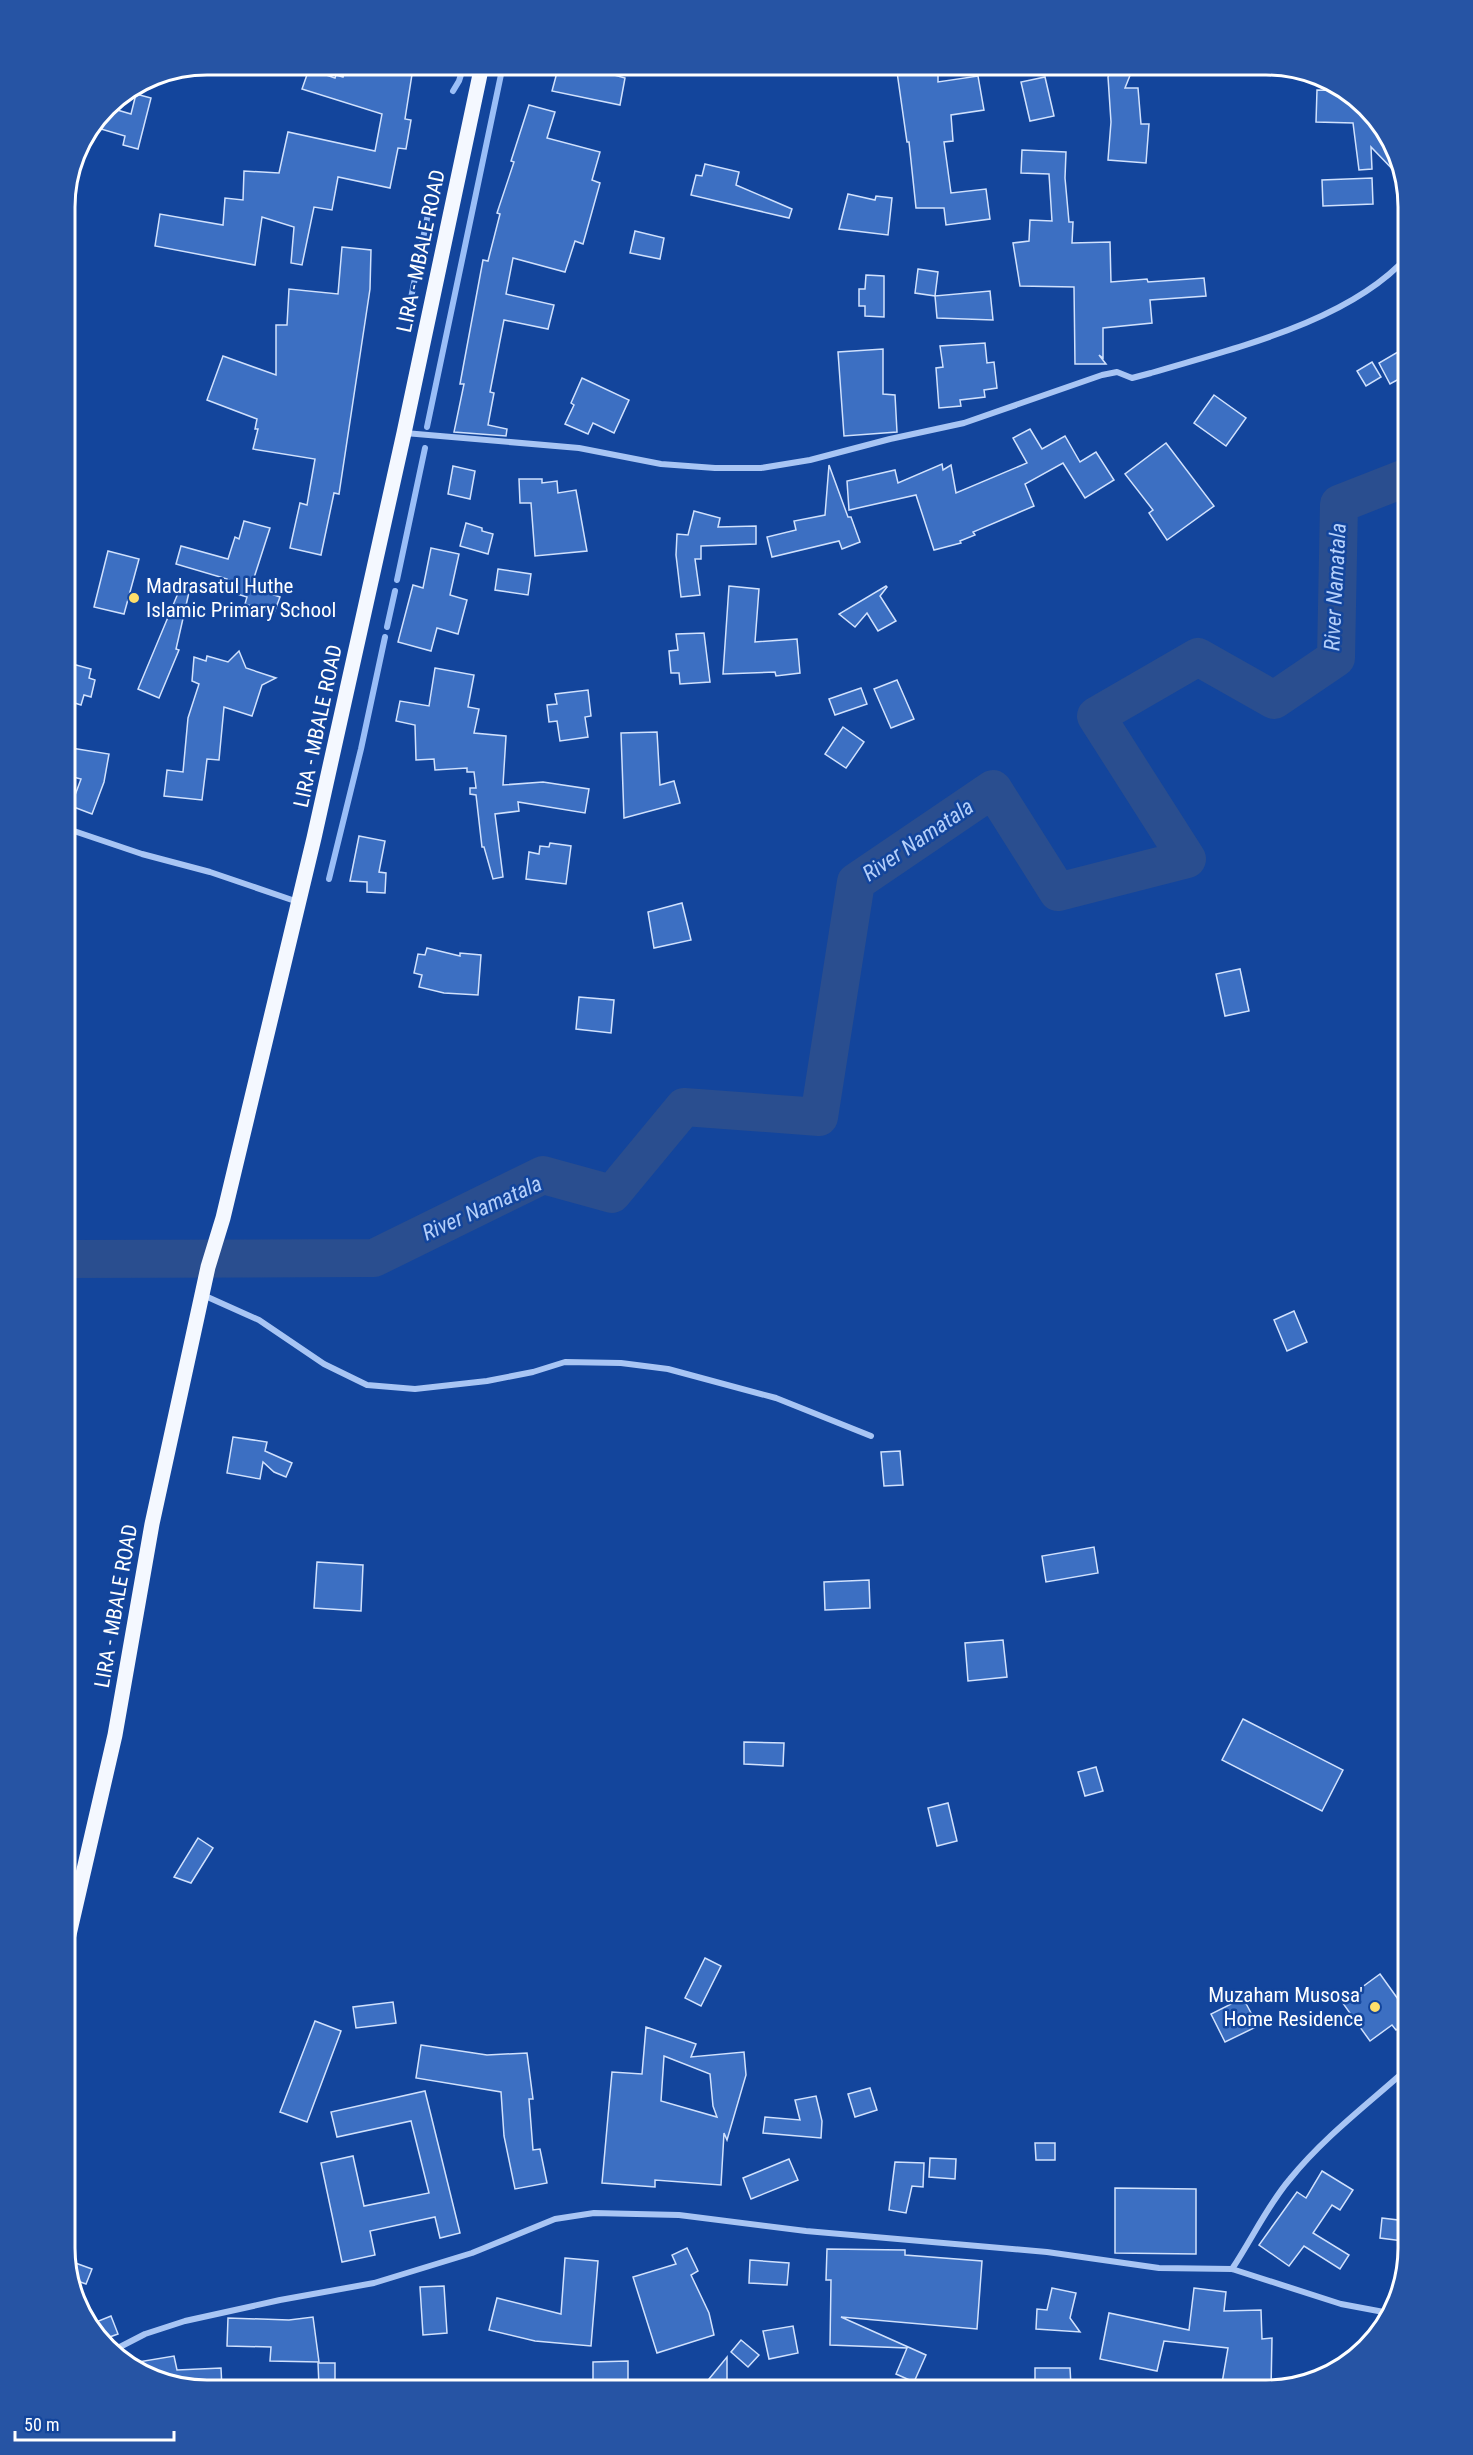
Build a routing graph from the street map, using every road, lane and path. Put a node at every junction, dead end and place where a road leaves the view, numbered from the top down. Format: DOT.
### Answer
graph roads {
  1 [pos="480,75"];
  2 [pos="1398,268"];
  3 [pos="404,433"];
  4 [pos="75,831"];
  5 [pos="298,902"];
  6 [pos="202,1295"];
  7 [pos="871,1436"];
  8 [pos="75,1904"];
  9 [pos="1398,2077"];
  10 [pos="1232,2269"];
  11 [pos="1381,2312"];
  12 [pos="120,2347"];
  1 -- 3 [label="main road, LIRA - MBALE ROAD"];
  2 -- 3 [label="street"];
  3 -- 5 [label="main road, LIRA - MBALE ROAD"];
  4 -- 5 [label="street"];
  5 -- 6 [label="main road, LIRA - MBALE ROAD"];
  6 -- 7 [label="street"];
  6 -- 8 [label="main road, LIRA - MBALE ROAD"];
  9 -- 10 [label="street"];
  10 -- 11 [label="street"];
  10 -- 12 [label="street"];
}
